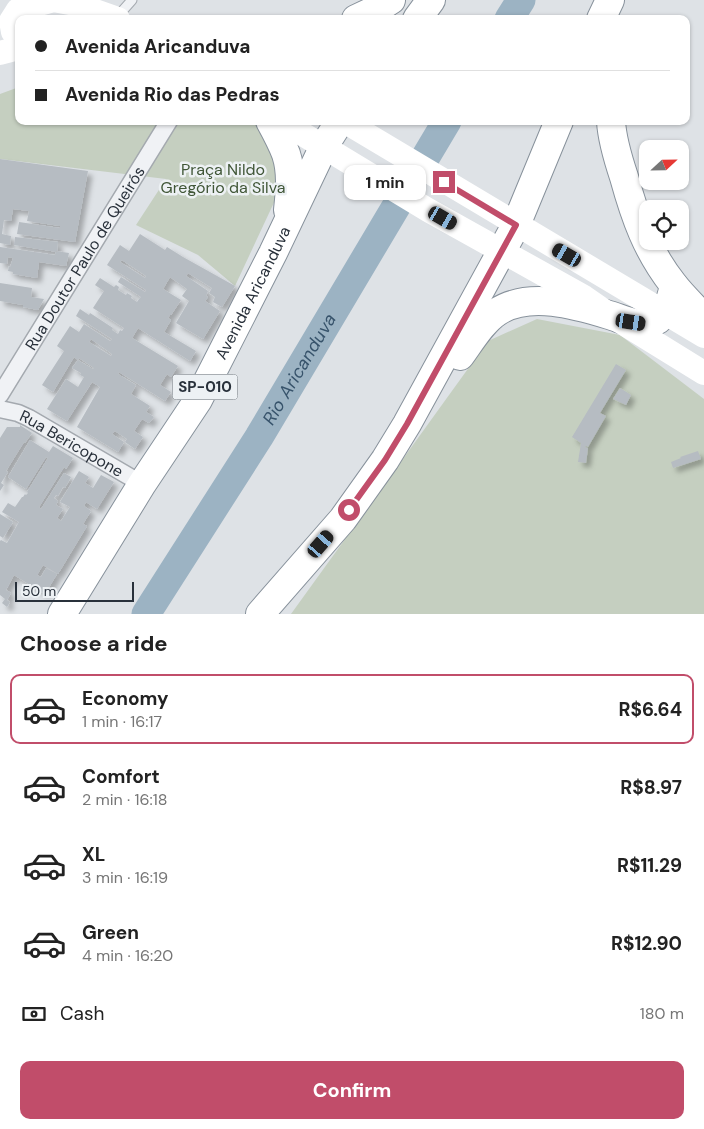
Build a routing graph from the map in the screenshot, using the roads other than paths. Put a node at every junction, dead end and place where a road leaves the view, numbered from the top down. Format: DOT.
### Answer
graph roads {
  1 [pos="54,0"];
  2 [pos="132,0"];
  3 [pos="391,0"];
  4 [pos="431,0"];
  5 [pos="610,0"];
  6 [pos="622,0"];
  7 [pos="108,15"];
  8 [pos="120,15"];
  9 [pos="364,15"];
  10 [pos="420,15"];
  11 [pos="603,15"];
  12 [pos="620,15"];
  13 [pos="15,34"];
  14 [pos="15,49"];
  15 [pos="0,53"];
  16 [pos="168,125"];
  17 [pos="272,125"];
  18 [pos="288,125"];
  19 [pos="339,125"];
  20 [pos="349,125"];
  21 [pos="557,125"];
  22 [pos="611,125"];
  23 [pos="324,146"];
  24 [pos="516,225"];
  25 [pos="286,227"];
  26 [pos="502,252"];
  27 [pos="674,286"];
  28 [pos="664,312"];
  29 [pos="610,315"];
  30 [pos="704,318"];
  31 [pos="704,336"];
  32 [pos="704,373"];
  33 [pos="0,395"];
  34 [pos="0,409"];
  35 [pos="407,424"];
  36 [pos="142,484"];
  37 [pos="62,614"];
  38 [pos="260,614"];
  1 -- 7 [label="main road"];
  1 -- 13 [label="main road"];
  2 -- 8 [label="lane"];
  3 -- 9 [label="highway"];
  4 -- 10 [label="highway"];
  5 -- 11 [label="highway"];
  6 -- 12 [label="highway"];
  14 -- 15 [label="main road"];
  16 -- 33 [label="street, Rua Doutor Paulo de Queirós"];
  17 -- 25 [label="highway"];
  18 -- 23 [label="main road"];
  19 -- 23 [label="highway, Avenida Aricanduva / SP-010"];
  20 -- 24 [label="main road"];
  21 -- 24 [label="highway"];
  22 -- 27 [label="highway"];
  23 -- 25 [label="highway, Avenida Aricanduva / SP-010"];
  23 -- 26 [label="main road"];
  24 -- 26 [label="highway"];
  24 -- 28 [label="main road"];
  25 -- 36 [label="highway, Avenida Aricanduva / SP-010"];
  26 -- 29 [label="main road"];
  26 -- 35 [label="highway"];
  27 -- 28 [label="highway"];
  27 -- 30 [label="highway"];
  28 -- 29 [label="highway"];
  28 -- 31 [label="main road"];
  29 -- 32 [label="main road"];
  29 -- 35 [label="highway"];
  34 -- 36 [label="street, Rua Bericopone"];
  35 -- 38 [label="highway"];
  36 -- 37 [label="highway, Avenida Aricanduva / SP-010"];
}
